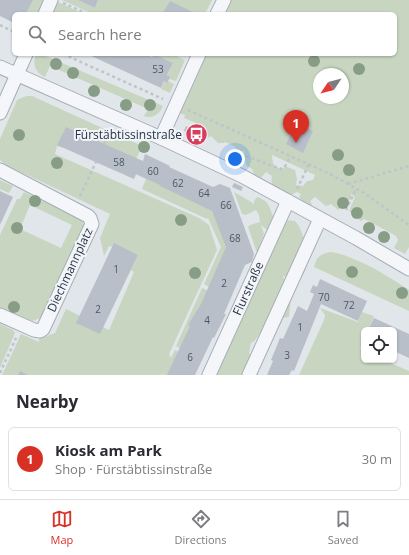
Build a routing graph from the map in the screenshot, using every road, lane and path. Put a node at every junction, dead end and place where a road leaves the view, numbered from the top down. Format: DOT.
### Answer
graph roads {
  1 [pos="51,0"];
  2 [pos="57,0"];
  3 [pos="224,0"];
  4 [pos="46,12"];
  5 [pos="84,12"];
  6 [pos="218,12"];
  7 [pos="0,25"];
  8 [pos="12,31"];
  9 [pos="25,56"];
  10 [pos="67,56"];
  11 [pos="197,56"];
  12 [pos="0,67"];
  13 [pos="17,74"];
  14 [pos="176,105"];
  15 [pos="0,113"];
  16 [pos="110,131"];
  17 [pos="161,138"];
  18 [pos="104,144"];
  19 [pos="291,156"];
  20 [pos="96,162"];
  21 [pos="309,164"];
  22 [pos="409,166"];
  23 [pos="0,170"];
  24 [pos="232,172"];
  25 [pos="348,184"];
  26 [pos="356,189"];
  27 [pos="80,196"];
  28 [pos="288,201"];
  29 [pos="346,210"];
  30 [pos="320,219"];
  31 [pos="409,225"];
  32 [pos="409,269"];
  33 [pos="0,315"];
  34 [pos="15,340"];
  35 [pos="0,373"];
  36 [pos="209,375"];
  37 [pos="250,375"];
  1 -- 4 [label="street"];
  2 -- 5 [label="path"];
  3 -- 6 [label="street"];
  7 -- 8 [label="path"];
  9 -- 13 [label="street"];
  10 -- 14 [label="path"];
  11 -- 14 [label="street"];
  12 -- 13 [label="street"];
  13 -- 15 [label="street"];
  13 -- 17 [label="street"];
  14 -- 17 [label="street"];
  14 -- 19 [label="path"];
  16 -- 18 [label="path"];
  17 -- 24 [label="street"];
  19 -- 21 [label="path"];
  19 -- 24 [label="path"];
  20 -- 27 [label="path"];
  21 -- 25 [label="path"];
  21 -- 28 [label="path"];
  22 -- 25 [label="path"];
  23 -- 33 [label="street, Diechmannplatz"];
  24 -- 28 [label="street"];
  25 -- 26 [label="path"];
  26 -- 29 [label="path"];
  26 -- 31 [label="path"];
  28 -- 30 [label="street"];
  28 -- 36 [label="street, Flurstraße"];
  30 -- 32 [label="street"];
  30 -- 37 [label="street"];
  34 -- 35 [label="path"];
}
